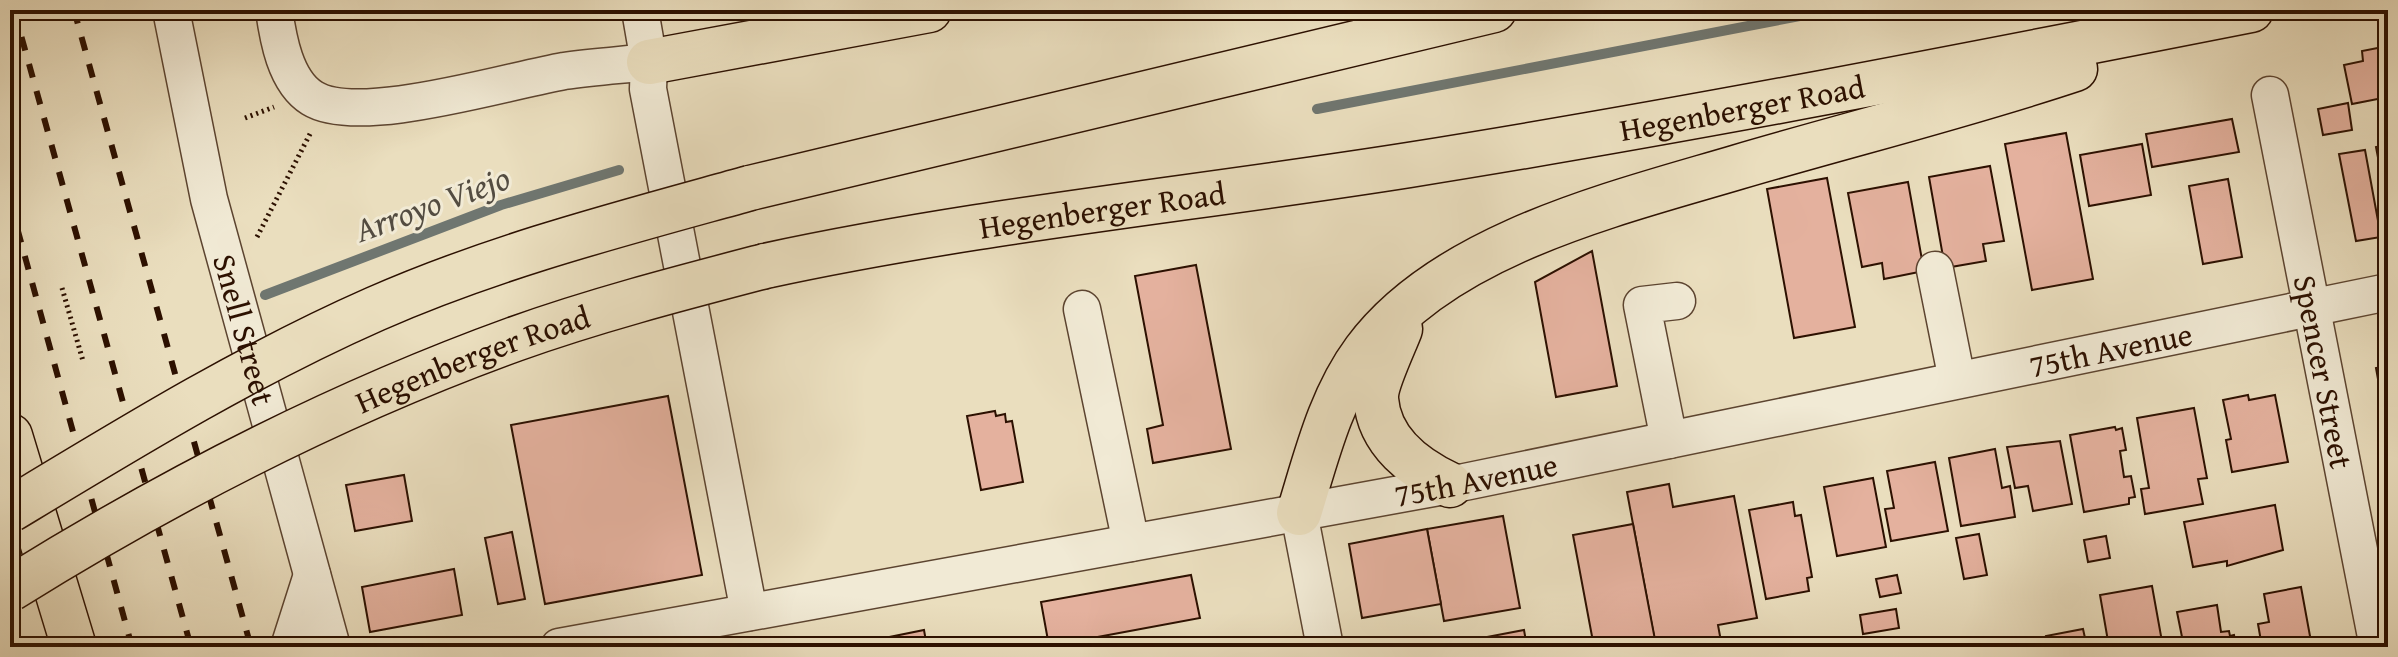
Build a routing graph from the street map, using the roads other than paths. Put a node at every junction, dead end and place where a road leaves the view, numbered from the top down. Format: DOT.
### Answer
graph roads {
  1 [pos="171,10"];
  2 [pos="274,10"];
  3 [pos="640,10"];
  4 [pos="929,10"];
  5 [pos="1494,10"];
  6 [pos="2252,10"];
  7 [pos="649,62"];
  8 [pos="2270,95"];
  9 [pos="1935,270"];
  10 [pos="2388,292"];
  11 [pos="1677,301"];
  12 [pos="1409,305"];
  13 [pos="2312,306"];
  14 [pos="1082,309"];
  15 [pos="1957,380"];
  16 [pos="10,436"];
  17 [pos="1669,440"];
  18 [pos="1450,485"];
  19 [pos="10,510"];
  20 [pos="1299,513"];
  21 [pos="1131,543"];
  22 [pos="313,574"];
  23 [pos="10,589"];
  24 [pos="749,612"];
  25 [pos="74,647"];
  26 [pos="289,647"];
  27 [pos="332,647"];
  28 [pos="559,647"];
  29 [pos="1325,647"];
  30 [pos="2378,647"];
  1 -- 22 [label="street, Snell Street"];
  2 -- 7 [label="street"];
  3 -- 7 [label="street"];
  4 -- 7 [label="main road"];
  5 -- 19 [label="main road, bridge"];
  6 -- 12 [label="main road"];
  6 -- 23 [label="main road, Hegenberger Road, bridge"];
  7 -- 24 [label="street"];
  8 -- 13 [label="street, Spencer Street"];
  9 -- 15 [label="street"];
  10 -- 13 [label="street, 75th Avenue"];
  11 -- 17 [label="street"];
  12 -- 18 [label="main road"];
  12 -- 20 [label="main road"];
  13 -- 15 [label="street, 75th Avenue"];
  13 -- 30 [label="street, Spencer Street"];
  14 -- 21 [label="street"];
  15 -- 17 [label="street, 75th Avenue"];
  16 -- 25 [label="main road"];
  17 -- 18 [label="street, 75th Avenue"];
  18 -- 20 [label="street, 75th Avenue"];
  20 -- 21 [label="street, 75th Avenue"];
  20 -- 29 [label="street"];
  21 -- 24 [label="street, 75th Avenue"];
  22 -- 26 [label="street"];
  22 -- 27 [label="street, Snell Street"];
  24 -- 28 [label="street, 75th Avenue"];
}
